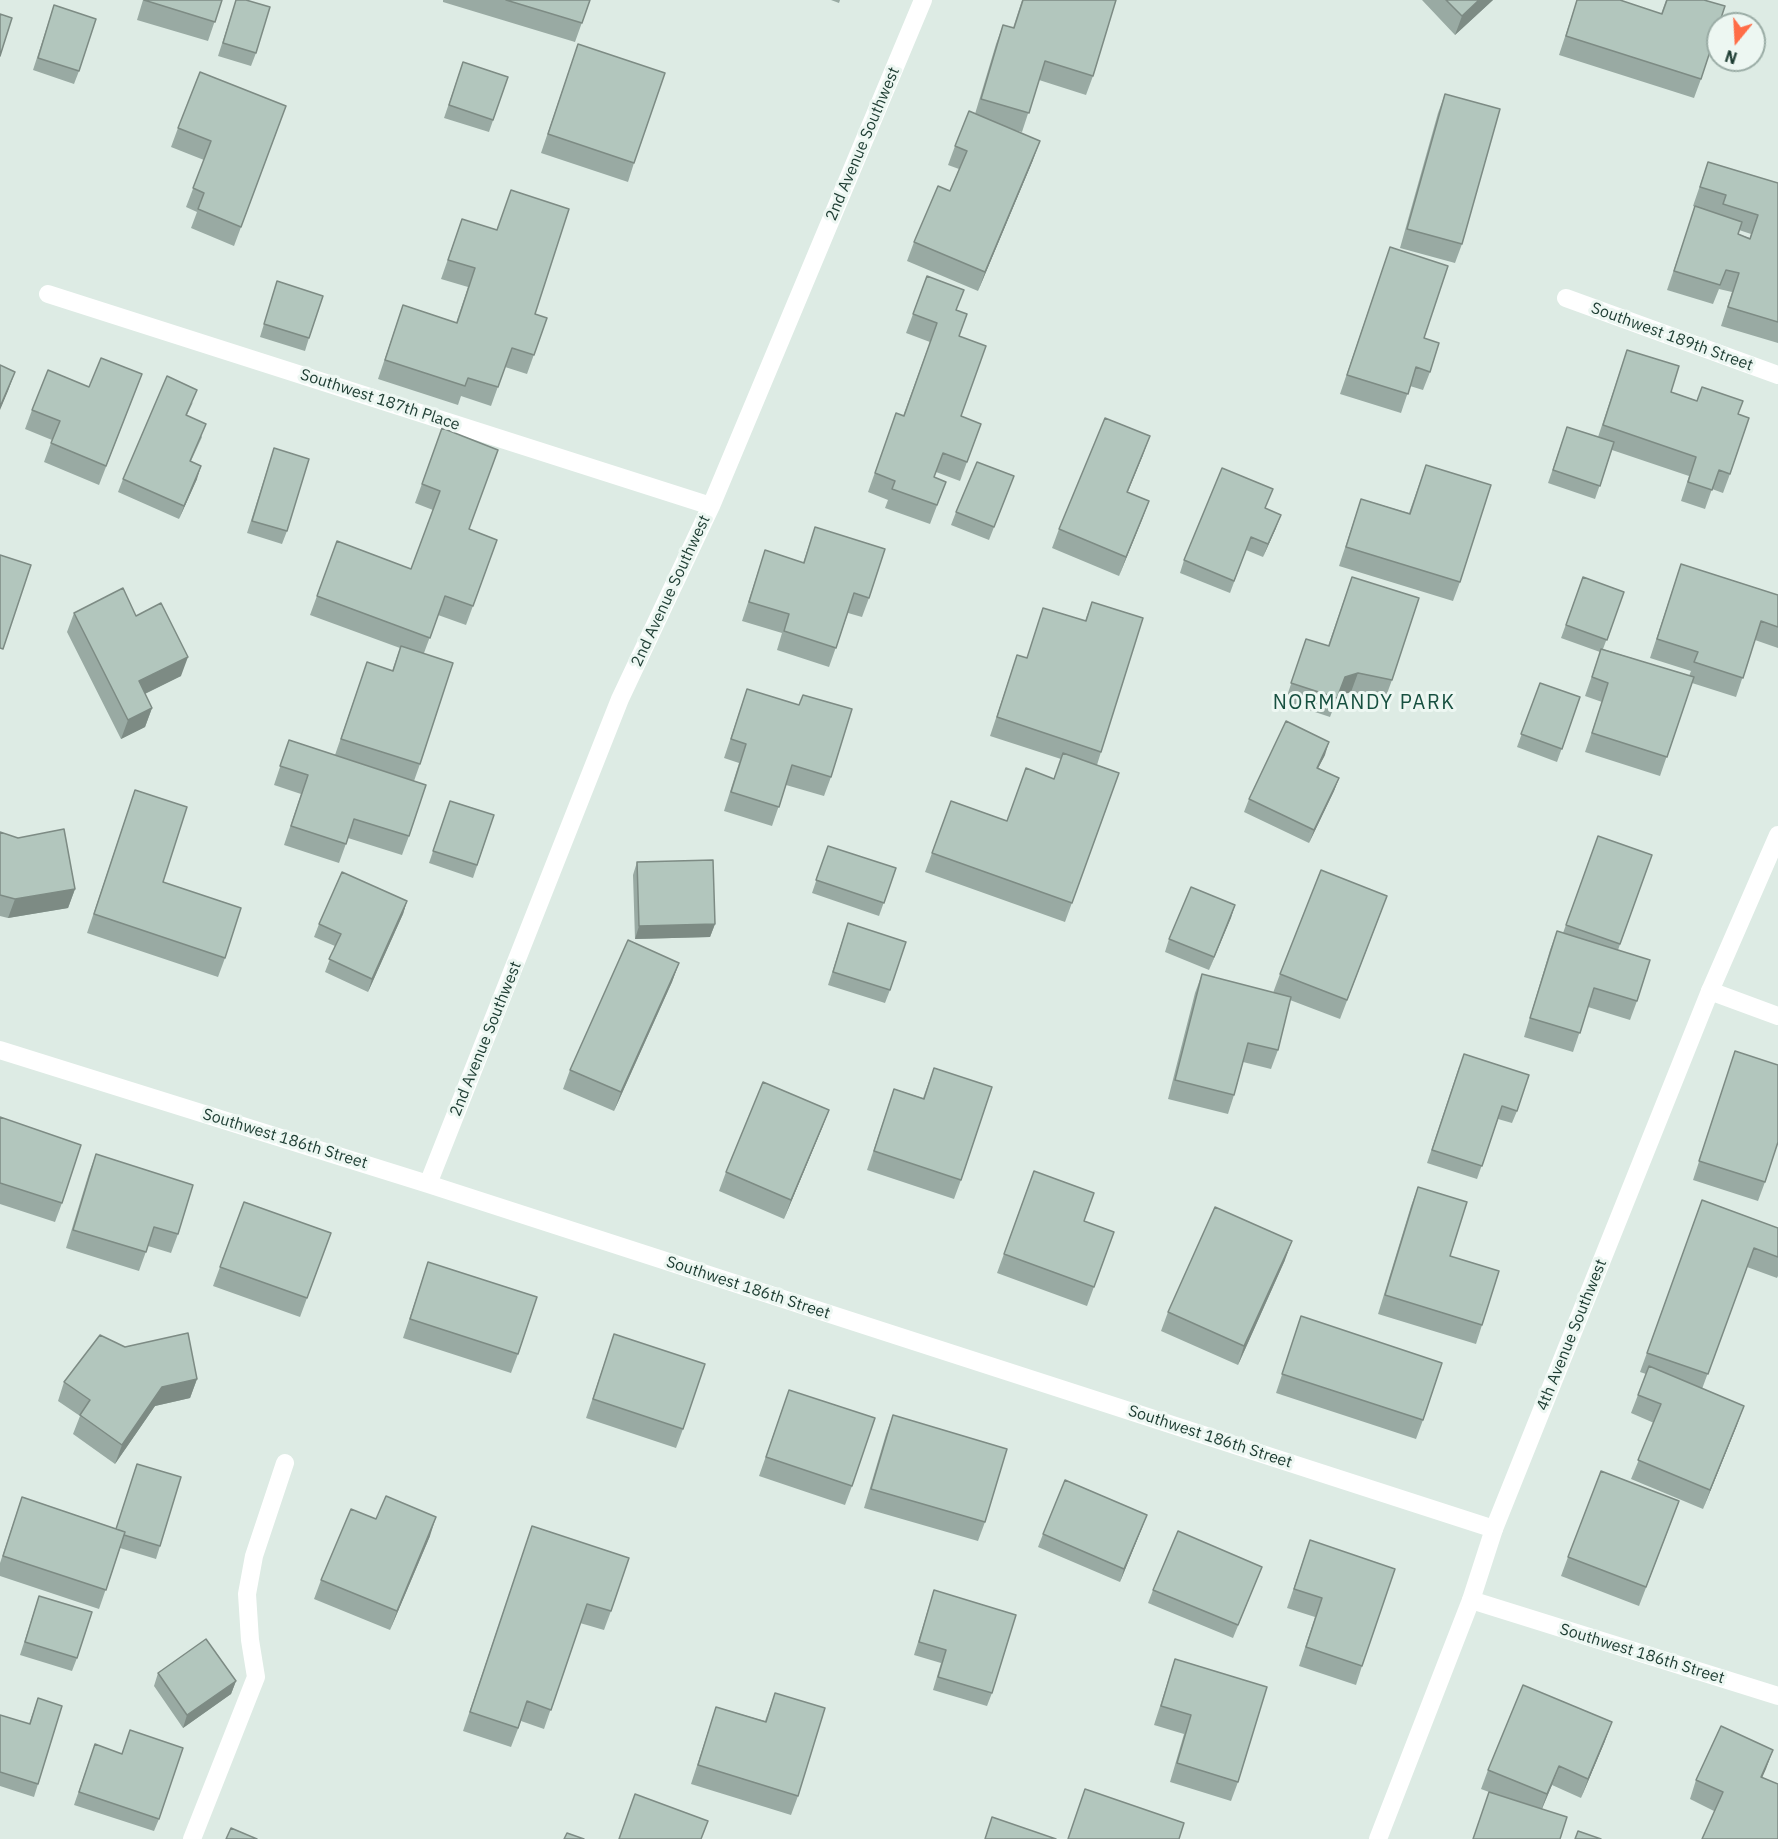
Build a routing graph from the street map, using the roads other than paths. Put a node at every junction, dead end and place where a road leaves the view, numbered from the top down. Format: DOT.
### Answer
graph roads {
  1 [pos="922,0"];
  2 [pos="48,294"];
  3 [pos="1566,298"];
  4 [pos="1778,375"];
  5 [pos="711,506"];
  6 [pos="1778,835"];
  7 [pos="1710,991"];
  8 [pos="1778,1016"];
  9 [pos="0,1050"];
  10 [pos="428,1184"];
  11 [pos="285,1463"];
  12 [pos="1494,1529"];
  13 [pos="1472,1600"];
  14 [pos="1778,1696"];
  15 [pos="192,1839"];
  16 [pos="1378,1839"];
  1 -- 5 [label="street, 2nd Avenue Southwest"];
  2 -- 5 [label="street, Southwest 187th Place"];
  3 -- 4 [label="street, Southwest 189th Street"];
  5 -- 10 [label="street, 2nd Avenue Southwest"];
  6 -- 7 [label="street, 4th Avenue Southwest"];
  7 -- 8 [label="street"];
  7 -- 12 [label="street, 4th Avenue Southwest"];
  9 -- 10 [label="street, Southwest 186th Street"];
  10 -- 12 [label="street, Southwest 186th Street"];
  11 -- 15 [label="street"];
  12 -- 13 [label="street, 4th Avenue Southwest"];
  13 -- 14 [label="street, Southwest 186th Street"];
  13 -- 16 [label="street, 4th Avenue Southwest"];
}
